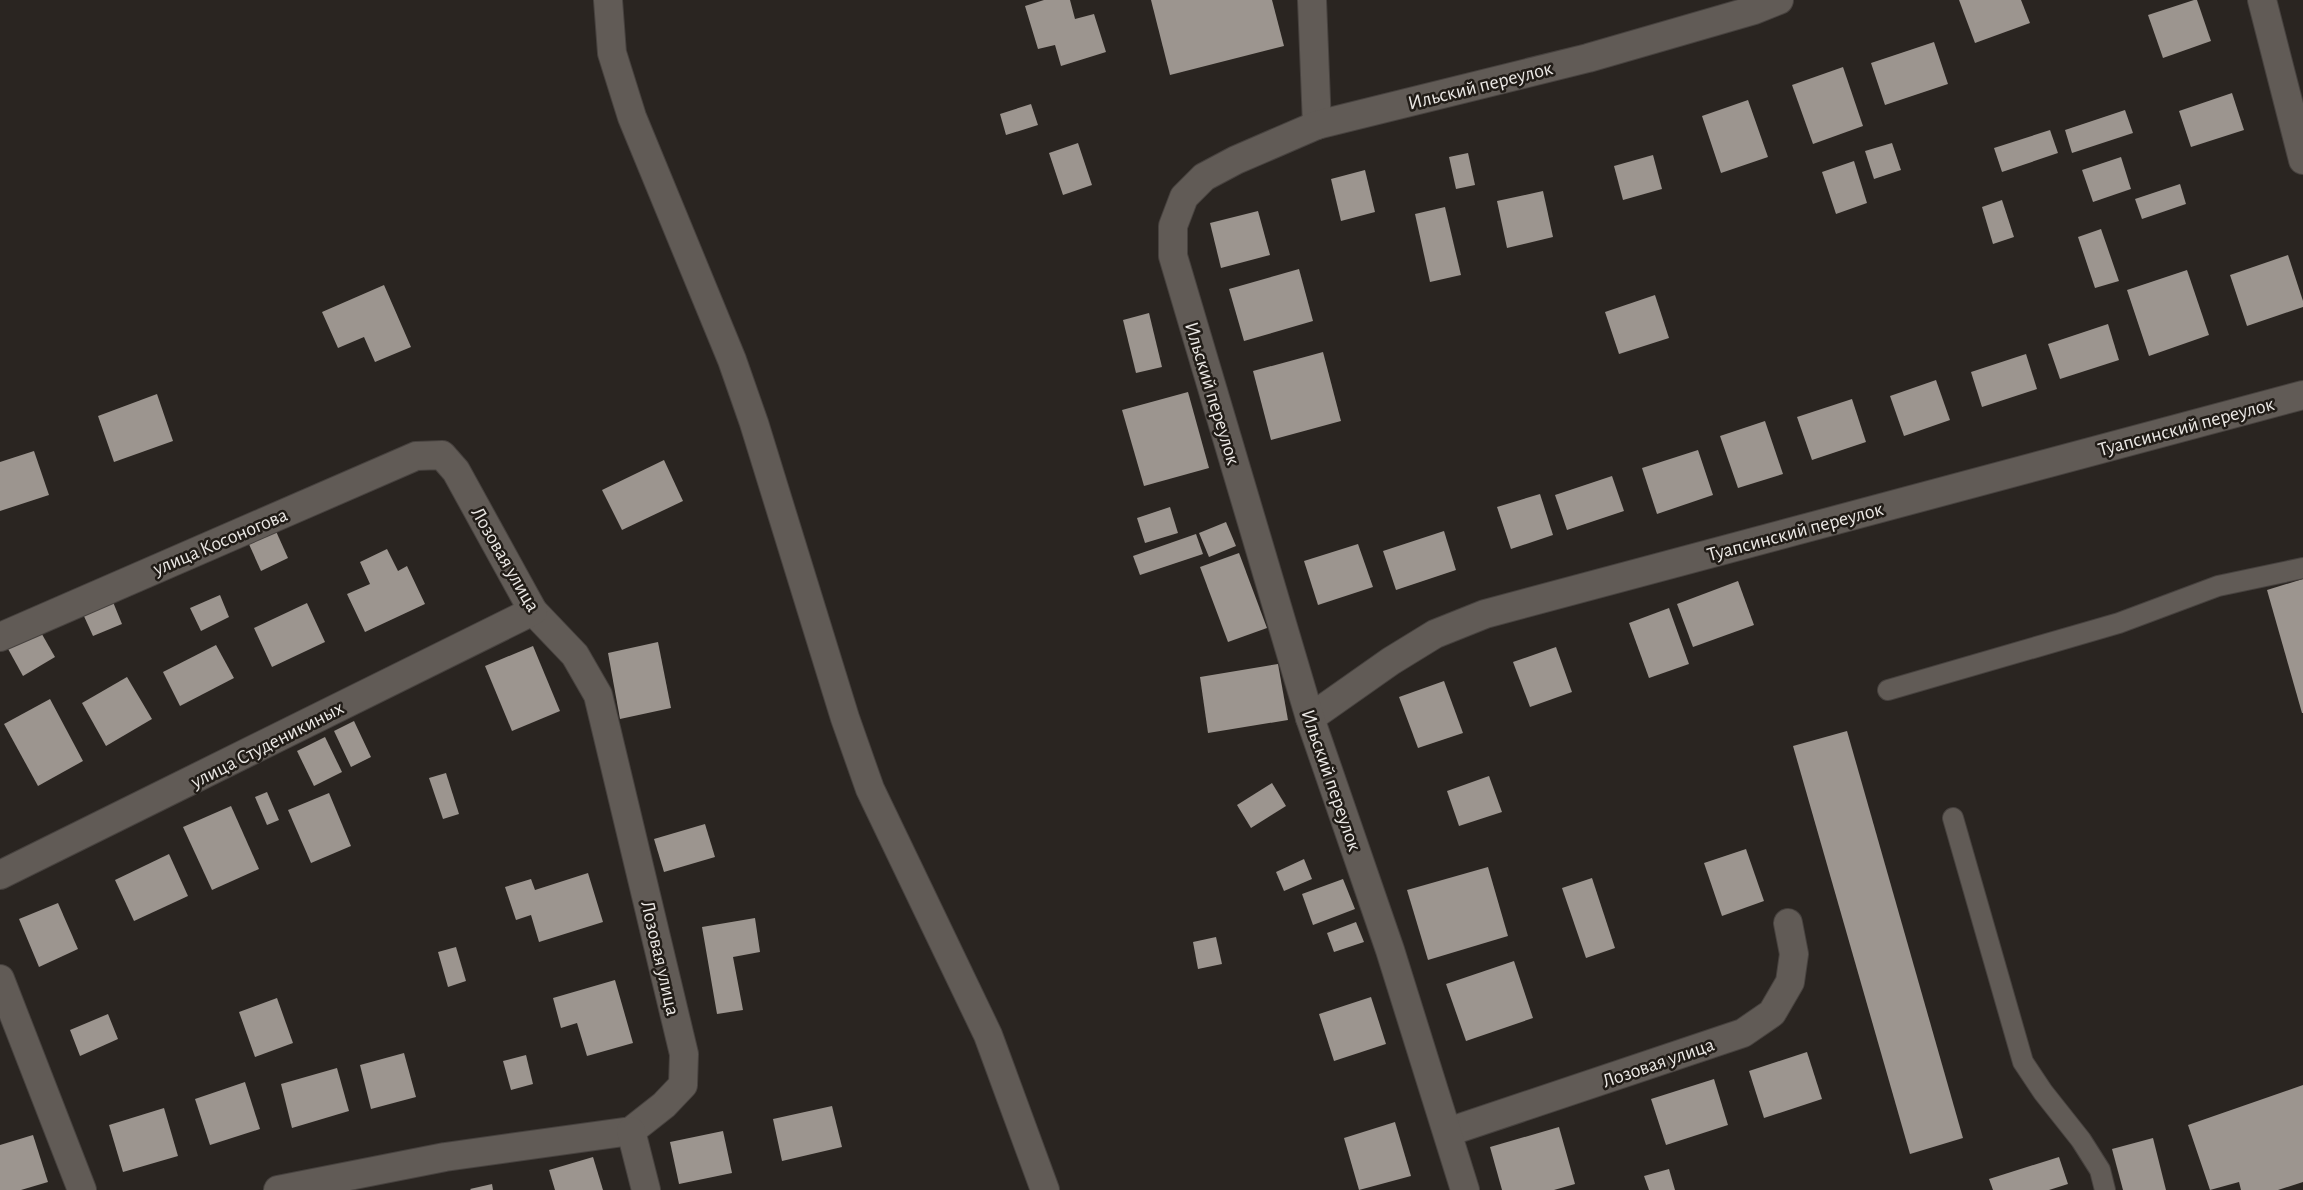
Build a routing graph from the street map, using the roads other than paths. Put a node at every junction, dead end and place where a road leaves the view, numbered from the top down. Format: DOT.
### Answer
graph roads {
  1 [pos="608,0"];
  2 [pos="1312,0"];
  3 [pos="1779,0"];
  4 [pos="2262,0"];
  5 [pos="1317,125"];
  6 [pos="2303,160"];
  7 [pos="2303,395"];
  8 [pos="442,455"];
  9 [pos="2303,568"];
  10 [pos="533,611"];
  11 [pos="0,637"];
  12 [pos="1888,690"];
  13 [pos="1310,718"];
  14 [pos="1953,818"];
  15 [pos="0,875"];
  16 [pos="1788,923"];
  17 [pos="0,979"];
  18 [pos="631,1131"];
  19 [pos="1448,1132"];
  20 [pos="82,1190"];
  21 [pos="278,1190"];
  22 [pos="646,1190"];
  23 [pos="1045,1190"];
  24 [pos="1465,1190"];
  25 [pos="2105,1190"];
  1 -- 23 [label="street"];
  2 -- 5 [label="street"];
  3 -- 5 [label="street, Ильский переулок"];
  4 -- 6 [label="street"];
  5 -- 13 [label="street, Ильский переулок"];
  7 -- 13 [label="street, Туапсинский переулок"];
  8 -- 10 [label="street, Лозовая улица"];
  8 -- 11 [label="street, улица Косоногова"];
  9 -- 12 [label="lane"];
  10 -- 15 [label="street, улица Студеникиных"];
  10 -- 18 [label="street, Лозовая улица"];
  13 -- 19 [label="street, Ильский переулок"];
  14 -- 25 [label="lane"];
  16 -- 19 [label="street, Лозовая улица"];
  17 -- 20 [label="street"];
  18 -- 21 [label="street, Лозовая улица"];
  18 -- 22 [label="street"];
  19 -- 24 [label="street, Ильский переулок"];
}
